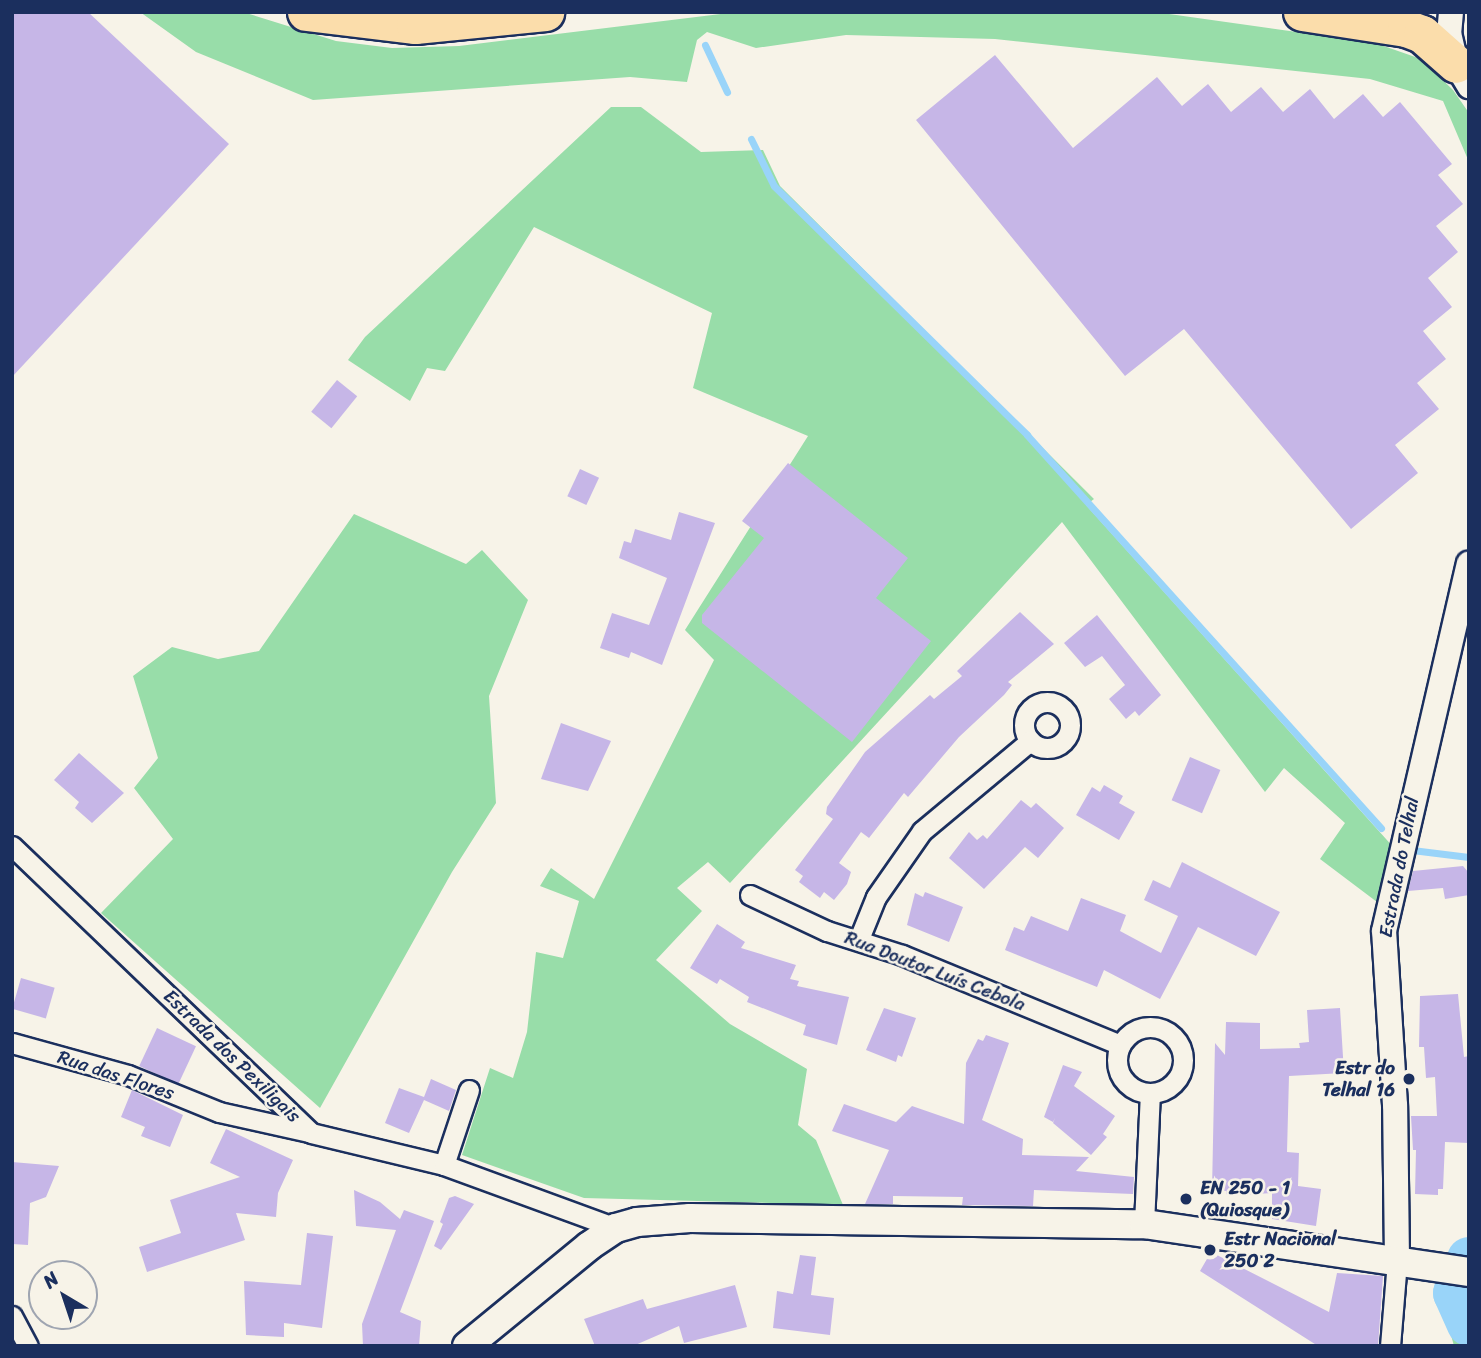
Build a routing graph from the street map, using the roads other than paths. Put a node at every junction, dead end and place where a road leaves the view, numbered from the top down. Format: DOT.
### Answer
graph roads {
  1 [pos="306,12"];
  2 [pos="545,12"];
  3 [pos="1303,12"];
  4 [pos="1451,12"];
  5 [pos="1462,75"];
  6 [pos="1469,564"];
  7 [pos="1030,741"];
  8 [pos="12,846"];
  9 [pos="750,895"];
  10 [pos="859,939"];
  11 [pos="12,1043"];
  12 [pos="1120,1045"];
  13 [pos="469,1090"];
  14 [pos="1150,1093"];
  15 [pos="311,1133"];
  16 [pos="444,1165"];
  17 [pos="1144,1224"];
  18 [pos="616,1228"];
  19 [pos="1397,1260"];
  20 [pos="1469,1272"];
  21 [pos="12,1317"];
  22 [pos="28,1346"];
  23 [pos="467,1346"];
  24 [pos="1390,1346"];
  1 -- 2 [label="highway"];
  3 -- 5 [label="highway"];
  4 -- 5 [label="street"];
  6 -- 19 [label="street, Estrada do Telhal"];
  7 -- 10 [label="street"];
  8 -- 15 [label="street, Estrada dos Pexiligais"];
  9 -- 10 [label="street, Rua Doutor Luís Cebola"];
  10 -- 12 [label="street, Rua Doutor Luís Cebola"];
  11 -- 15 [label="street, Rua das Flores"];
  12 -- 14 [label="street"];
  12 -- 14 [label="street"];
  13 -- 16 [label="street"];
  14 -- 17 [label="street"];
  15 -- 16 [label="street, Estrada dos Pexiligais"];
  16 -- 18 [label="street, Estrada dos Pexiligais"];
  17 -- 18 [label="main road"];
  17 -- 19 [label="main road"];
  18 -- 23 [label="main road"];
  19 -- 20 [label="main road"];
  19 -- 24 [label="street"];
  21 -- 22 [label="street"];
}
